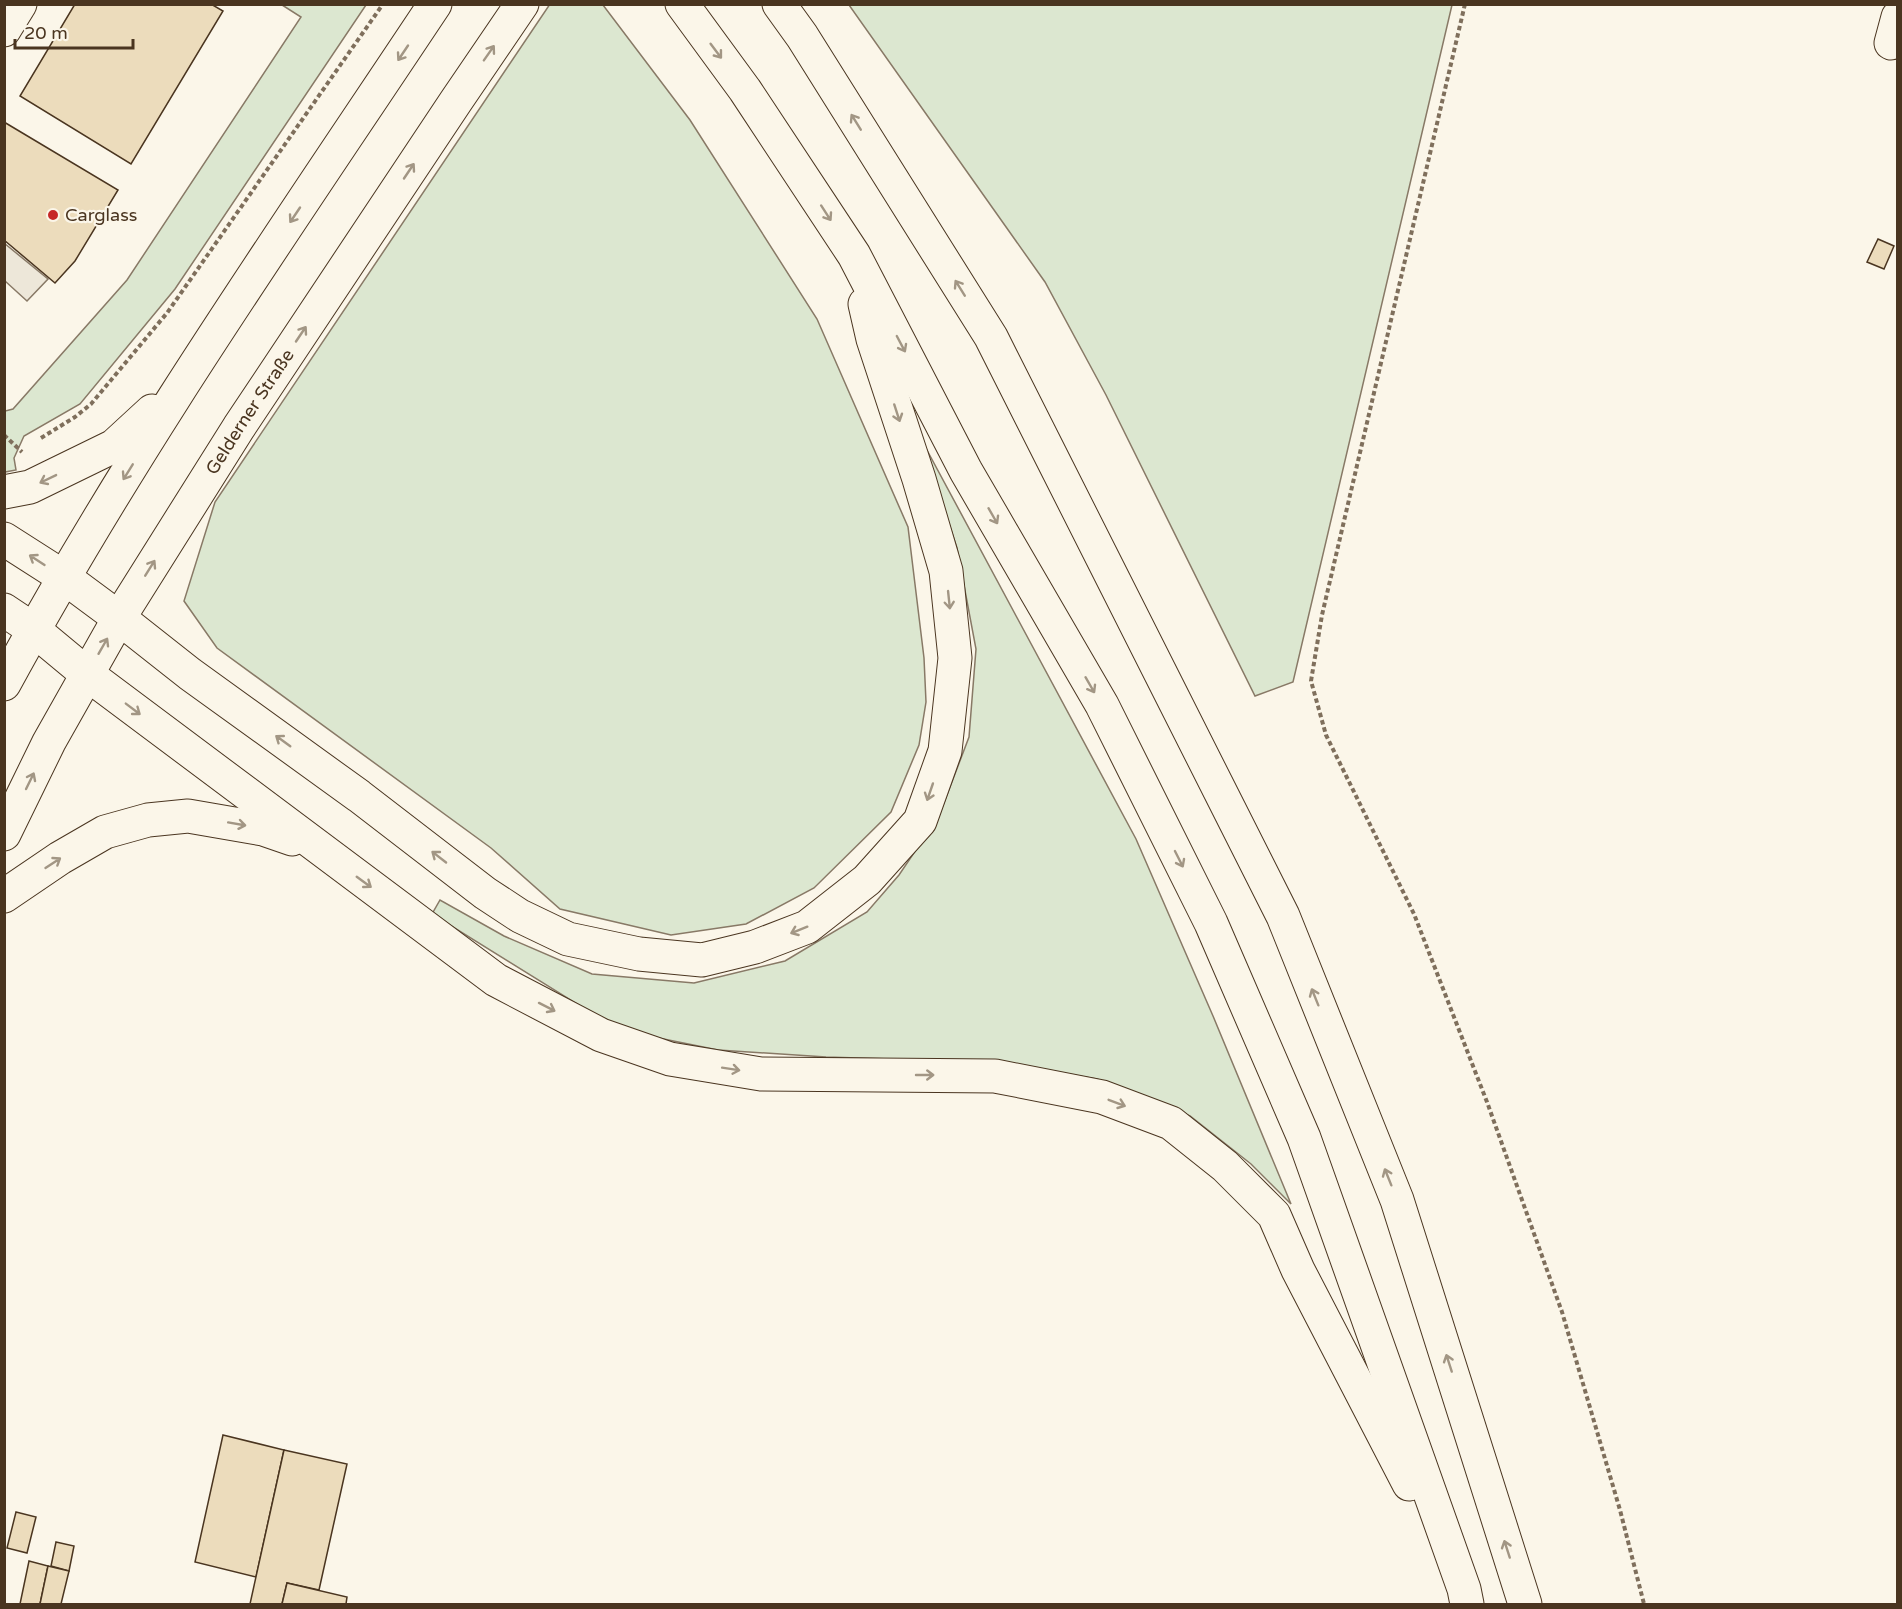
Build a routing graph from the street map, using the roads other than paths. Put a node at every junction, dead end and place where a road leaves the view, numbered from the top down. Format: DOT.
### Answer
graph roads {
  1 [pos="20,4"];
  2 [pos="435,4"];
  3 [pos="522,4"];
  4 [pos="681,4"];
  5 [pos="779,4"];
  6 [pos="4,30"];
  7 [pos="854,255"];
  8 [pos="181,386"];
  9 [pos="21,478"];
  10 [pos="4,539"];
  11 [pos="65,578"];
  12 [pos="4,610"];
  13 [pos="119,618"];
  14 [pos="33,630"];
  15 [pos="87,674"];
  16 [pos="4,684"];
  17 [pos="4,834"];
  18 [pos="316,848"];
  19 [pos="4,896"];
  20 [pos="1465,1597"];
  21 [pos="1525,1605"];
  1 -- 6 [label="main road"];
  2 -- 8 [label="main road, one-way"];
  13 -- 3 [label="main road, Gelderner Straße, one-way"];
  4 -- 7 [label="main road, one-way"];
  21 -- 5 [label="main road, one-way"];
  7 -- 13 [label="main road, one-way"];
  7 -- 20 [label="main road, one-way"];
  8 -- 9 [label="main road, one-way"];
  8 -- 11 [label="main road, one-way"];
  11 -- 10 [label="main road, one-way"];
  11 -- 13 [label="main road"];
  11 -- 14 [label="main road"];
  12 -- 14 [label="main road"];
  15 -- 13 [label="main road, Gelderner Straße, one-way"];
  14 -- 15 [label="main road"];
  14 -- 16 [label="main road"];
  17 -- 15 [label="main road, Gelderner Straße, one-way"];
  15 -- 18 [label="main road, one-way"];
  19 -- 18 [label="main road, one-way"];
  18 -- 20 [label="main road, one-way"];
}
